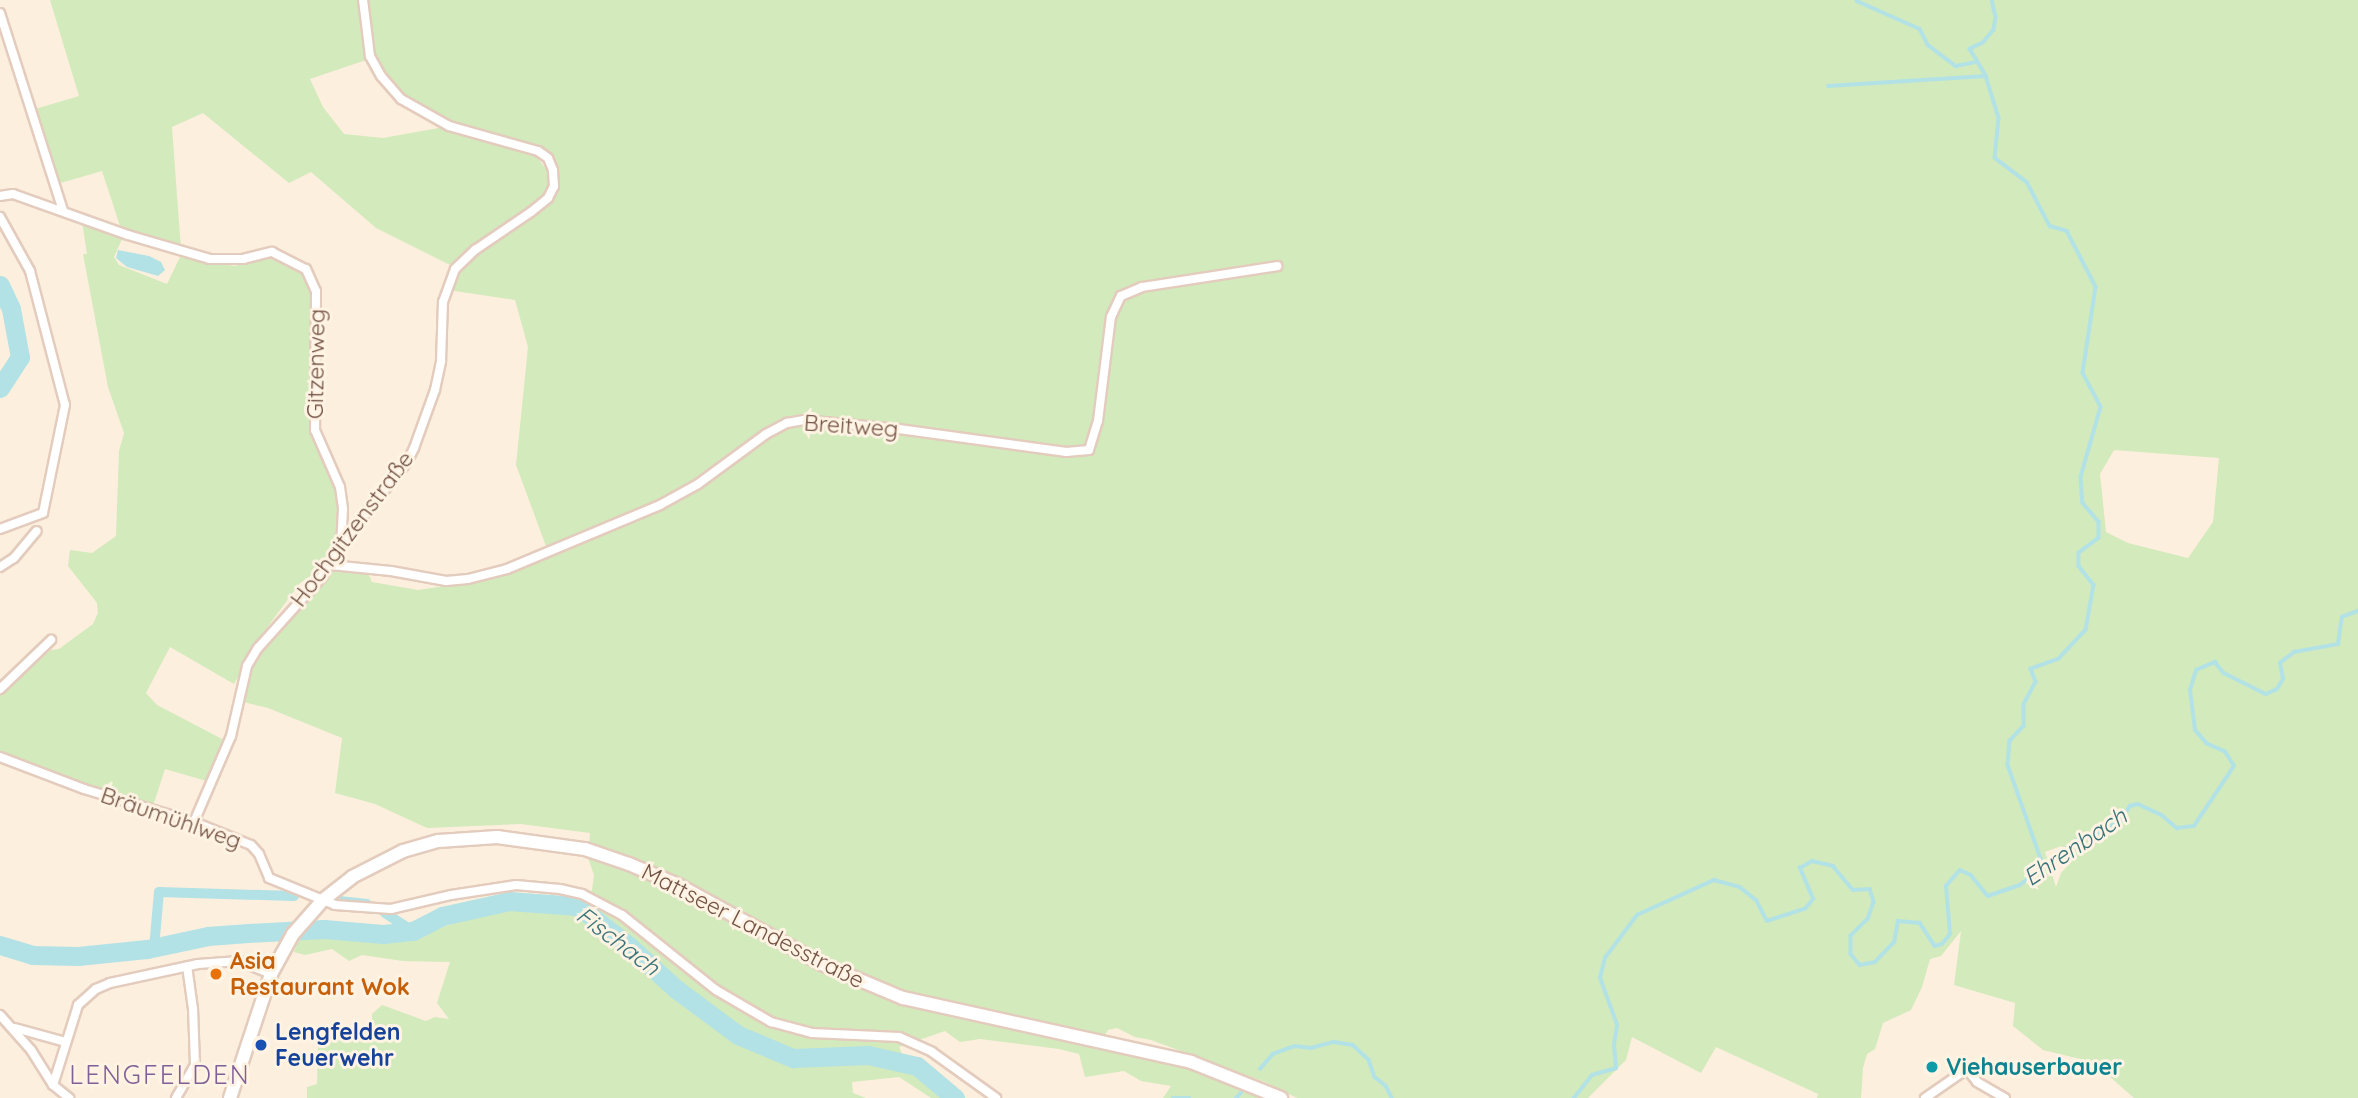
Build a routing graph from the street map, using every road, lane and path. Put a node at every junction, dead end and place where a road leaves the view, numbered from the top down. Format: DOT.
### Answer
graph roads {
  1 [pos="363,0"];
  2 [pos="0,13"];
  3 [pos="0,196"];
  4 [pos="63,210"];
  5 [pos="0,217"];
  6 [pos="1277,265"];
  7 [pos="0,529"];
  8 [pos="37,531"];
  9 [pos="341,544"];
  10 [pos="331,565"];
  11 [pos="0,567"];
  12 [pos="51,640"];
  13 [pos="0,689"];
  14 [pos="0,757"];
  15 [pos="194,822"];
  16 [pos="323,900"];
  17 [pos="187,965"];
  18 [pos="271,974"];
  19 [pos="0,1015"];
  20 [pos="12,1027"];
  21 [pos="66,1042"];
  22 [pos="53,1085"];
  23 [pos="69,1098"];
  24 [pos="176,1098"];
  25 [pos="230,1098"];
  26 [pos="996,1098"];
  27 [pos="1281,1098"];
  28 [pos="1925,1098"];
  29 [pos="2005,1098"];
  1 -- 9 [label="street, Hochgitzenstraße"];
  2 -- 4 [label="street"];
  3 -- 4 [label="street, Gitzenweg"];
  4 -- 9 [label="street, Gitzenweg"];
  5 -- 7 [label="street"];
  6 -- 10 [label="street, Breitweg"];
  8 -- 11 [label="street"];
  9 -- 10 [label="street, Hochgitzenstraße"];
  10 -- 15 [label="street, Hochgitzenstraße"];
  12 -- 13 [label="street"];
  14 -- 15 [label="street, Bräumühlweg"];
  15 -- 16 [label="street, Bräumühlweg"];
  16 -- 18 [label="main road, Mattseer Landesstraße"];
  16 -- 26 [label="street, Bräumühlweg"];
  16 -- 27 [label="main road, Mattseer Landesstraße"];
  17 -- 18 [label="street"];
  17 -- 21 [label="street"];
  17 -- 24 [label="street"];
  18 -- 25 [label="main road, Mattseer Landesstraße"];
  19 -- 20 [label="street"];
  20 -- 21 [label="street"];
  20 -- 22 [label="street"];
  21 -- 22 [label="street"];
  22 -- 23 [label="street"];
  28 -- 29 [label="street"];
}
